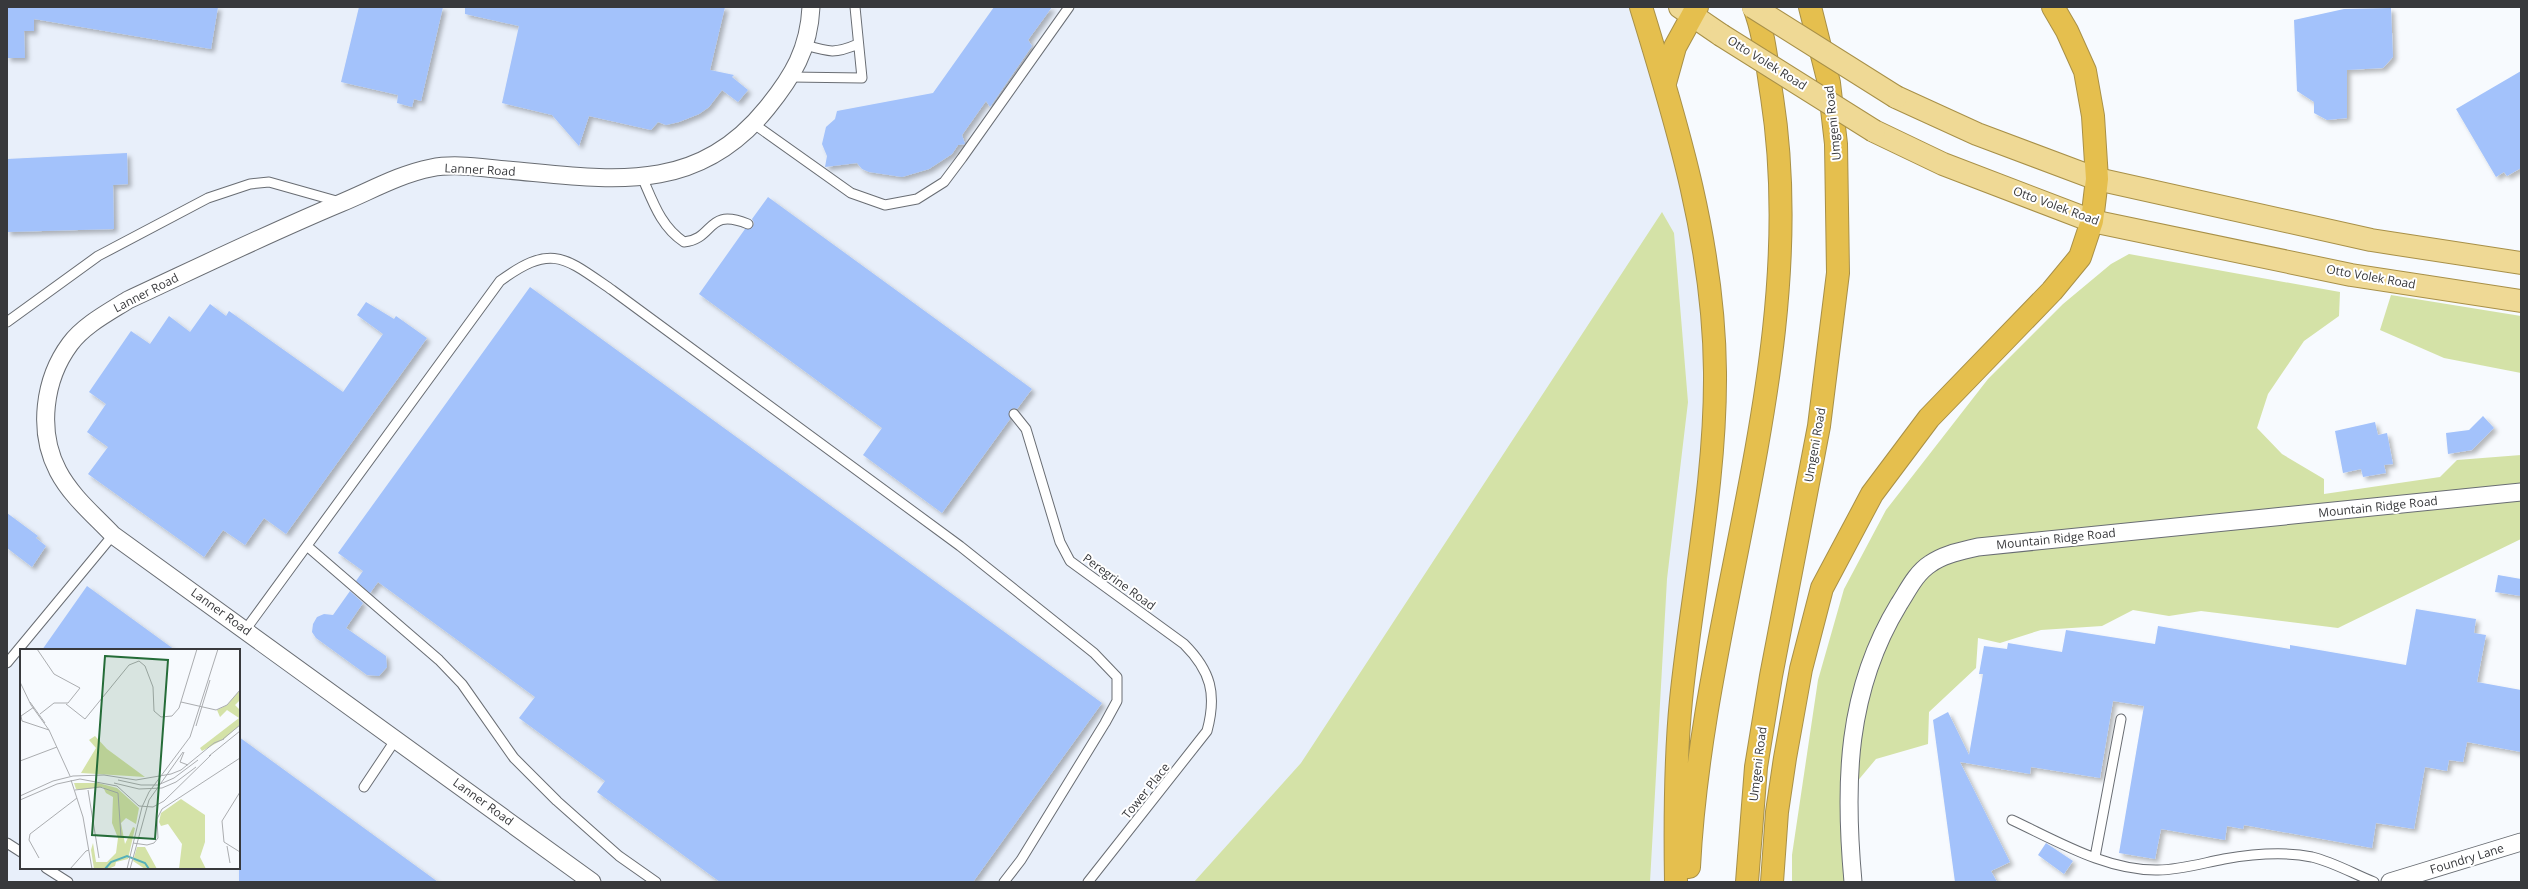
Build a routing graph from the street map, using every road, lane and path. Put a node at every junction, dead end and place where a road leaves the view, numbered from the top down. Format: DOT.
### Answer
graph roads {
  1 [pos="812,7"];
  2 [pos="855,7"];
  3 [pos="1070,7"];
  4 [pos="1642,7"];
  5 [pos="1754,7"];
  6 [pos="1810,7"];
  7 [pos="2053,7"];
  8 [pos="1689,10"];
  9 [pos="858,44"];
  10 [pos="805,45"];
  11 [pos="790,78"];
  12 [pos="1665,84"];
  13 [pos="754,124"];
  14 [pos="642,177"];
  15 [pos="2097,179"];
  16 [pos="342,203"];
  17 [pos="2092,221"];
  18 [pos="748,224"];
  19 [pos="2521,263"];
  20 [pos="2521,301"];
  21 [pos="7,322"];
  22 [pos="1014,414"];
  23 [pos="2521,492"];
  24 [pos="113,535"];
  25 [pos="307,546"];
  26 [pos="246,629"];
  27 [pos="7,663"];
  28 [pos="1213,709"];
  29 [pos="2121,719"];
  30 [pos="396,739"];
  31 [pos="364,787"];
  32 [pos="2012,820"];
  33 [pos="2521,842"];
  34 [pos="7,843"];
  35 [pos="20,851"];
  36 [pos="2095,857"];
  37 [pos="48,869"];
  38 [pos="68,882"];
  39 [pos="592,882"];
  40 [pos="656,882"];
  41 [pos="1004,882"];
  42 [pos="1088,882"];
  43 [pos="1676,882"];
  44 [pos="1689,882"];
  45 [pos="1747,882"];
  46 [pos="1772,882"];
  47 [pos="1854,882"];
  48 [pos="2374,882"];
  49 [pos="2390,882"];
  1 -- 10 [label="street, Lanner Road"];
  2 -- 9 [label="lane"];
  3 -- 13 [label="lane"];
  4 -- 12 [label="highway"];
  5 -- 15 [label="main road, bridge"];
  5 -- 44 [label="highway"];
  6 -- 45 [label="highway, Umgeni Road"];
  7 -- 15 [label="highway"];
  8 -- 12 [label="highway"];
  8 -- 17 [label="main road, Otto Volek Road, bridge"];
  9 -- 10 [label="lane"];
  9 -- 11 [label="lane"];
  10 -- 11 [label="street, Lanner Road"];
  11 -- 13 [label="street, Lanner Road"];
  12 -- 43 [label="highway"];
  13 -- 14 [label="street, Lanner Road"];
  14 -- 16 [label="street, Lanner Road"];
  14 -- 18 [label="lane"];
  15 -- 17 [label="highway"];
  15 -- 19 [label="main road"];
  16 -- 21 [label="lane"];
  16 -- 24 [label="street, Lanner Road"];
  17 -- 20 [label="main road, Otto Volek Road"];
  17 -- 46 [label="highway"];
  22 -- 28 [label="lane, Peregrine Road"];
  23 -- 47 [label="street, Mountain Ridge Road"];
  24 -- 26 [label="street, Lanner Road"];
  24 -- 27 [label="lane"];
  25 -- 26 [label="lane"];
  25 -- 40 [label="lane"];
  25 -- 41 [label="lane"];
  26 -- 30 [label="street, Lanner Road"];
  28 -- 42 [label="lane, Tower Place"];
  29 -- 36 [label="lane"];
  30 -- 31 [label="lane"];
  30 -- 39 [label="street, Lanner Road"];
  32 -- 36 [label="lane"];
  33 -- 49 [label="street, Foundry Lane"];
  34 -- 35 [label="lane"];
  36 -- 48 [label="lane"];
  37 -- 38 [label="lane"];
}
